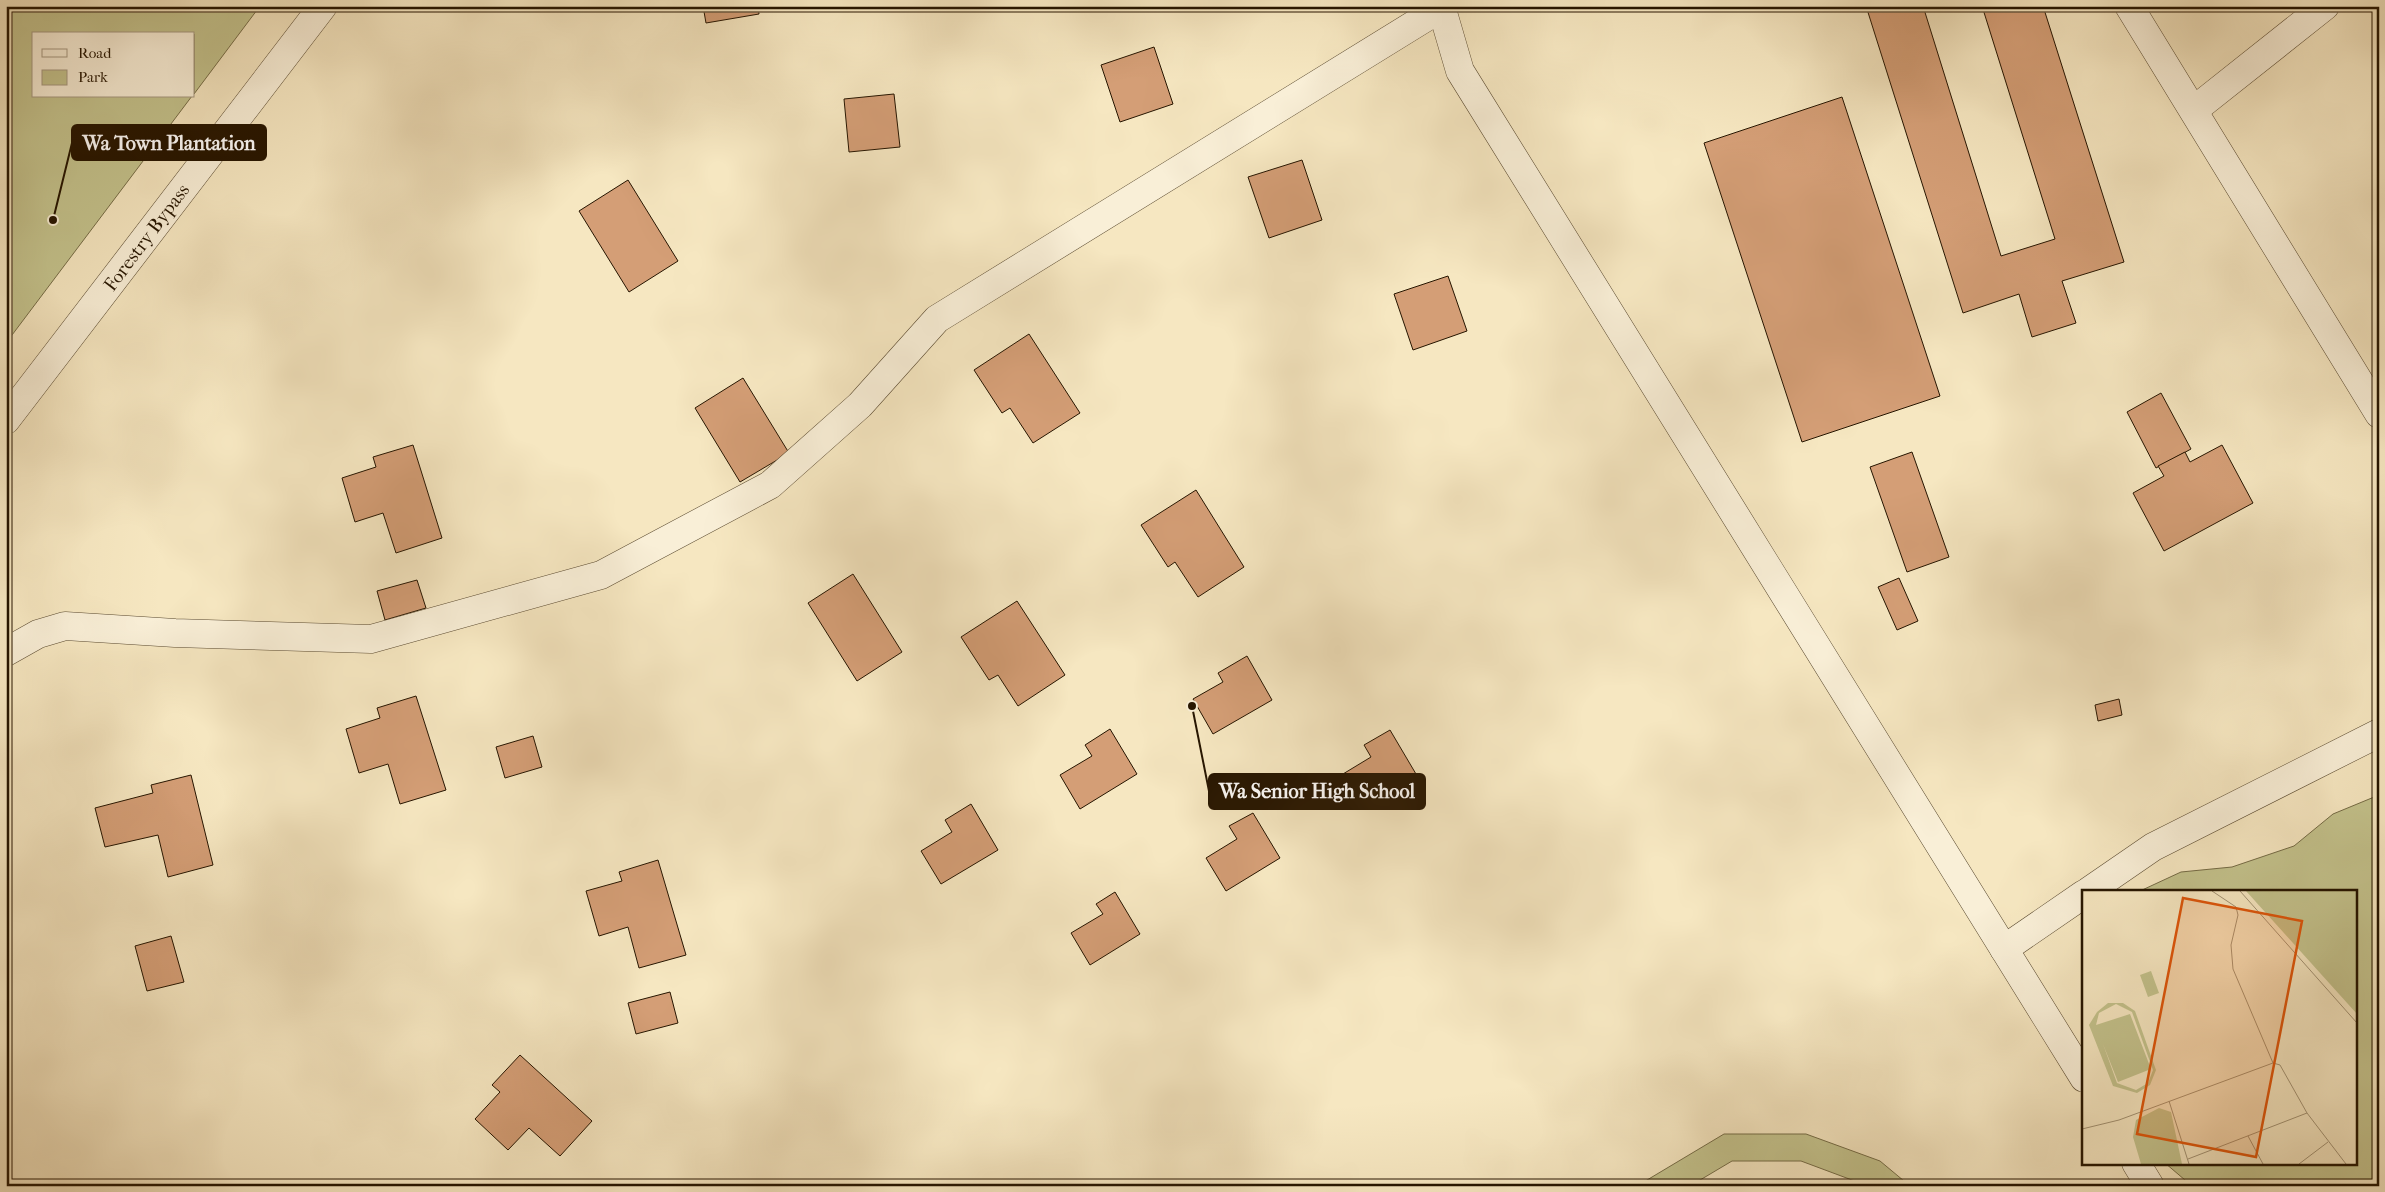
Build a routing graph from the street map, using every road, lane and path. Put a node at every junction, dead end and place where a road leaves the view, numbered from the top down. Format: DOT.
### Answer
graph roads {
  1 [pos="323,6"];
  2 [pos="2129,6"];
  3 [pos="2324,6"];
  4 [pos="1441,7"];
  5 [pos="2194,110"];
  6 [pos="2379,414"];
  7 [pos="6,420"];
  8 [pos="6,652"];
  9 [pos="2379,733"];
  10 [pos="2090,890"];
  11 [pos="2082,895"];
  12 [pos="2004,949"];
  13 [pos="2082,1075"];
  14 [pos="2137,1164"];
  15 [pos="2150,1186"];
  1 -- 7 [label="street, Forestry Bypass"];
  2 -- 5 [label="street"];
  3 -- 5 [label="street"];
  4 -- 8 [label="street"];
  4 -- 12 [label="street"];
  5 -- 6 [label="street"];
  9 -- 10 [label="street"];
  11 -- 12 [label="street"];
  12 -- 13 [label="street"];
  14 -- 15 [label="street"];
}
